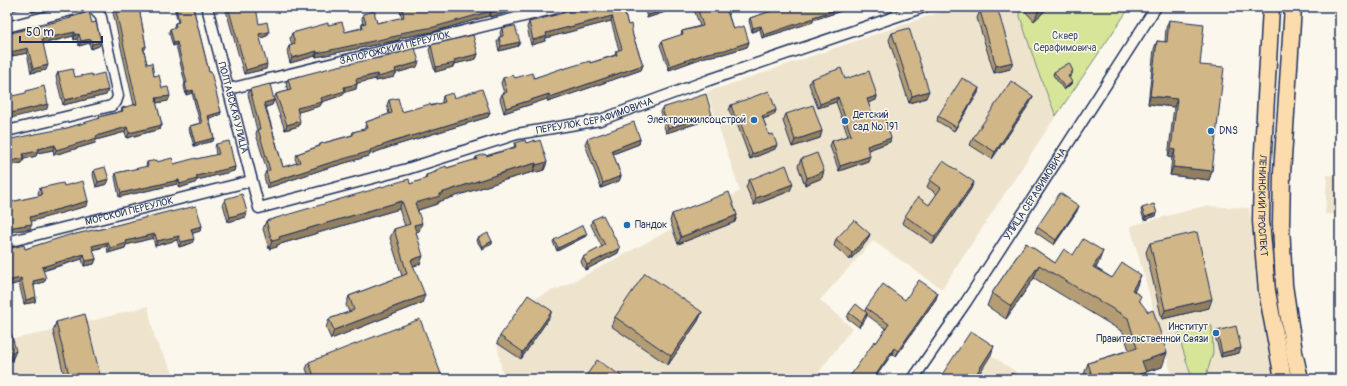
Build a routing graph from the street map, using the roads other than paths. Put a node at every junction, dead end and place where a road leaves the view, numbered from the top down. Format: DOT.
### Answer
graph roads {
  1 [pos="83,7"];
  2 [pos="90,7"];
  3 [pos="207,7"];
  4 [pos="561,7"];
  5 [pos="924,7"];
  6 [pos="1156,7"];
  7 [pos="1271,7"];
  8 [pos="1293,7"];
  9 [pos="7,27"];
  10 [pos="228,89"];
  11 [pos="7,131"];
  12 [pos="252,181"];
  13 [pos="259,208"];
  14 [pos="7,242"];
  15 [pos="913,379"];
  16 [pos="1283,379"];
  17 [pos="1300,379"];
  1 -- 9 [label="street"];
  2 -- 11 [label="street"];
  3 -- 10 [label="street, ПОЛТАВСКАЯ УЛИЦА"];
  4 -- 10 [label="street, ЗАПОРОЖСКИЙ ПЕРЕУЛОК"];
  5 -- 13 [label="street, ПЕРЕУЛОК СЕРАФИМОВИЧА"];
  6 -- 15 [label="street, УЛИЦА СЕРАФИМОВИЧА"];
  7 -- 16 [label="main road, ЛЕНИНСКИЙ ПРОСПЕКТ"];
  8 -- 17 [label="main road, ЛЕНИНСКИЙ ПРОСПЕКТ"];
  10 -- 12 [label="street, ПОЛТАВСКАЯ УЛИЦА"];
  12 -- 13 [label="street, ПОЛТАВСКАЯ УЛИЦА"];
  12 -- 14 [label="street, МОРСКОЙ ПЕРЕУЛОК"];
}
